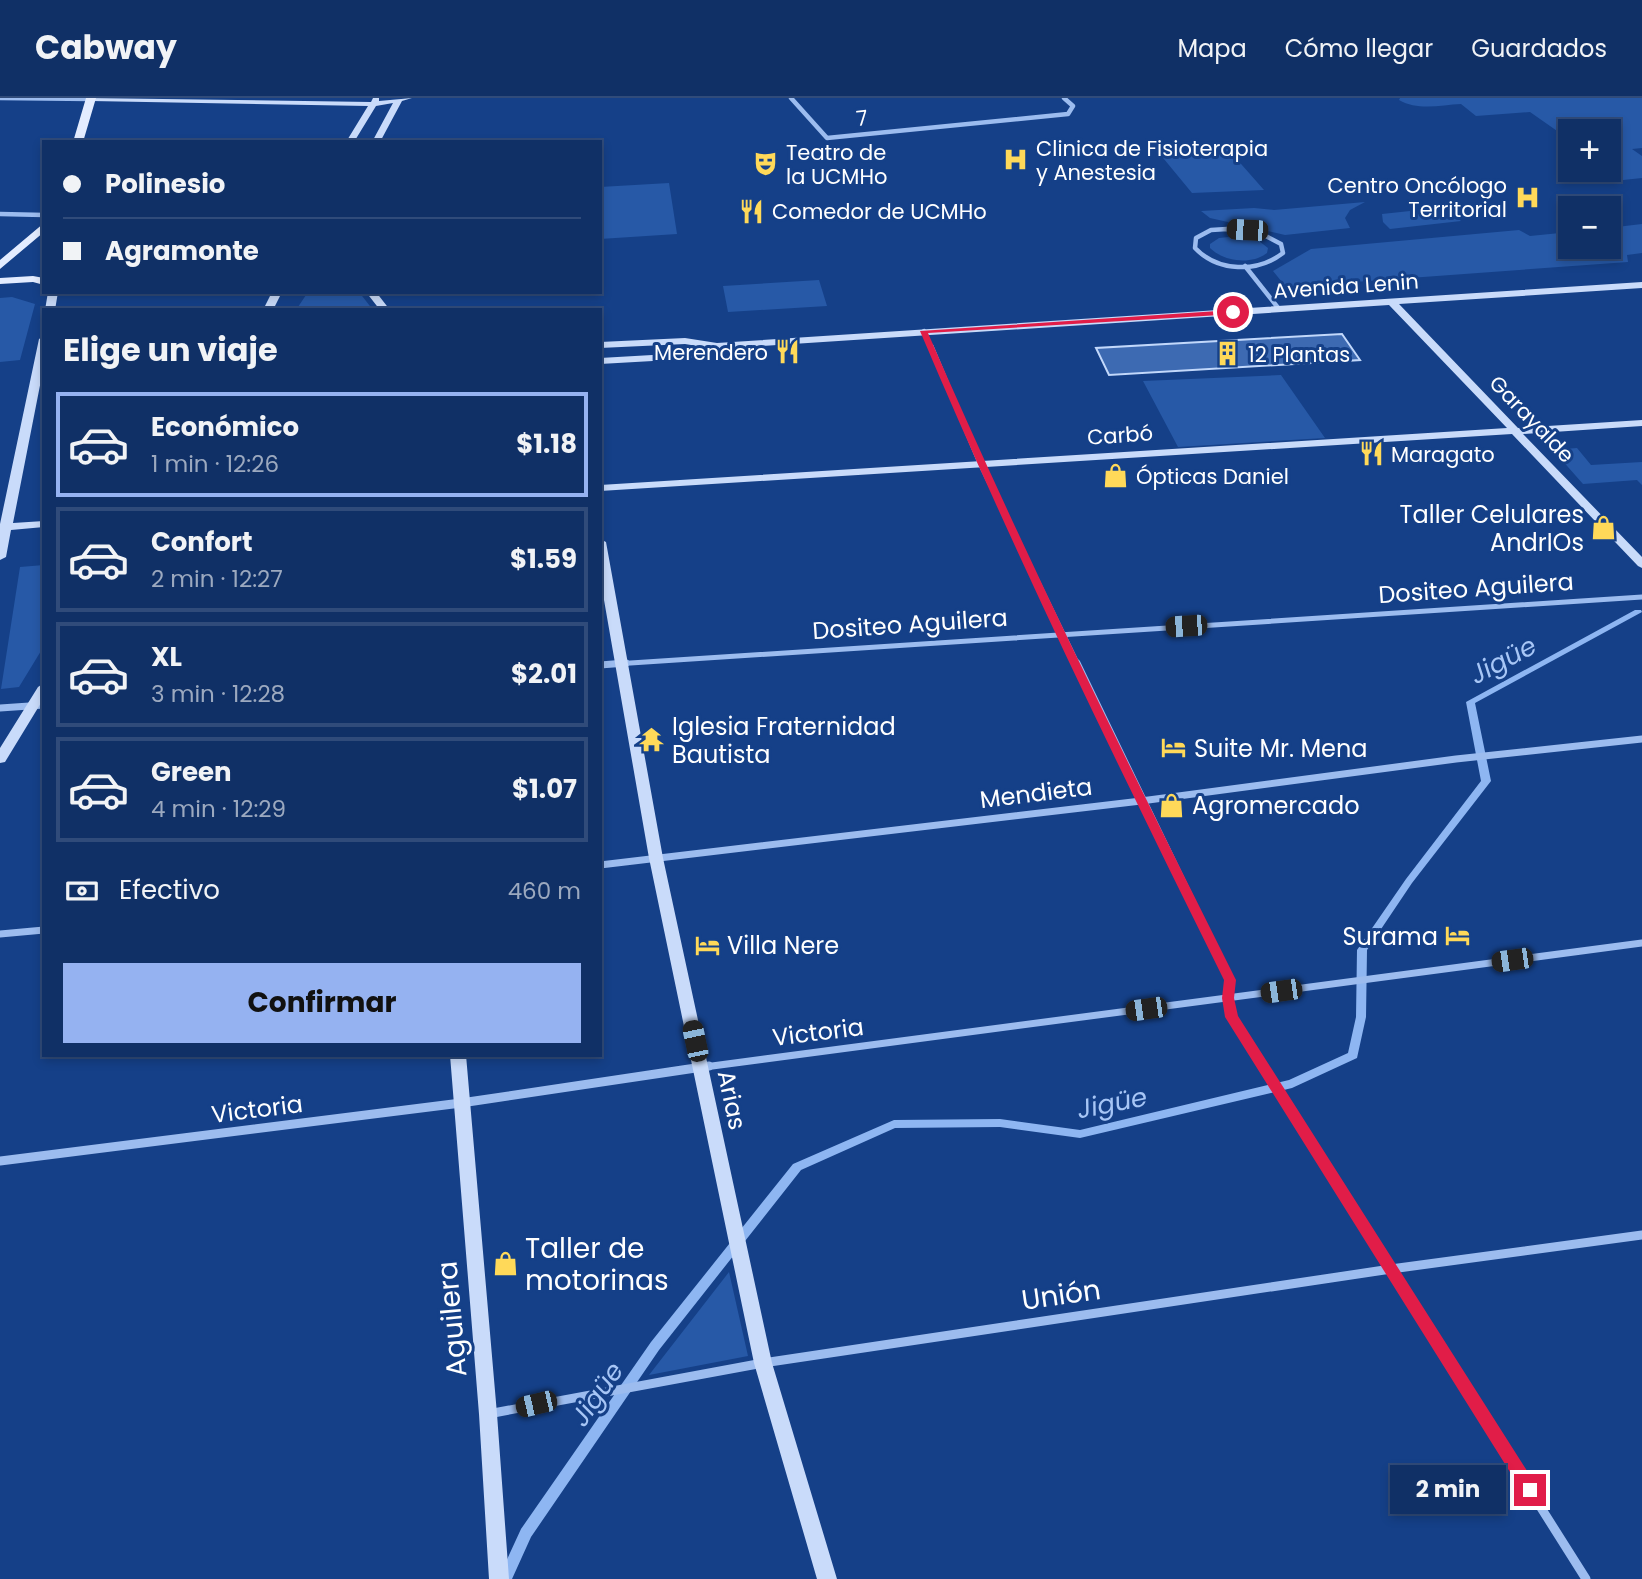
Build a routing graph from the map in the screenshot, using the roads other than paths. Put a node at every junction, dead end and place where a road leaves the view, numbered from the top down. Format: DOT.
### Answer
graph roads {
  1 [pos="0,98"];
  2 [pos="91,98"];
  3 [pos="791,98"];
  4 [pos="1064,98"];
  5 [pos="153,99"];
  6 [pos="403,99"];
  7 [pos="374,101"];
  8 [pos="79,140"];
  9 [pos="351,140"];
  10 [pos="377,140"];
  11 [pos="0,214"];
  12 [pos="42,215"];
  13 [pos="42,228"];
  14 [pos="0,266"];
  15 [pos="1245,266"];
  16 [pos="0,281"];
  17 [pos="42,281"];
  18 [pos="1641,286"];
  19 [pos="1392,302"];
  20 [pos="1279,309"];
  21 [pos="923,331"];
  22 [pos="602,345"];
  23 [pos="717,346"];
  24 [pos="42,348"];
  25 [pos="602,361"];
  26 [pos="1642,423"];
  27 [pos="1517,431"];
  28 [pos="980,463"];
  29 [pos="602,488"];
  30 [pos="42,524"];
  31 [pos="3,527"];
  32 [pos="602,553"];
  33 [pos="0,557"];
  34 [pos="1642,564"];
  35 [pos="1642,597"];
  36 [pos="1062,633"];
  37 [pos="622,664"];
  38 [pos="602,665"];
  39 [pos="38,706"];
  40 [pos="0,708"];
  41 [pos="1642,739"];
  42 [pos="0,759"];
  43 [pos="1141,801"];
  44 [pos="656,858"];
  45 [pos="602,865"];
  46 [pos="42,930"];
  47 [pos="0,934"];
  48 [pos="1642,943"];
  49 [pos="1228,998"];
  50 [pos="458,1057"];
  51 [pos="701,1068"];
  52 [pos="461,1103"];
  53 [pos="0,1161"];
  54 [pos="1642,1235"];
  55 [pos="1391,1269"];
  56 [pos="763,1363"];
  57 [pos="488,1414"];
  58 [pos="499,1579"];
  59 [pos="827,1579"];
  60 [pos="1586,1579"];
  1 -- 2 [label="street"];
  2 -- 5 [label="street"];
  2 -- 8 [label="main road"];
  3 -- 4 [label="street, 7"];
  5 -- 7 [label="street"];
  6 -- 7 [label="street"];
  6 -- 10 [label="street"];
  7 -- 9 [label="street"];
  11 -- 12 [label="street"];
  13 -- 14 [label="main road"];
  15 -- 15 [label="street"];
  15 -- 20 [label="street"];
  16 -- 17 [label="main road"];
  18 -- 19 [label="street, Avenida Lenin"];
  19 -- 20 [label="street, Avenida Lenin"];
  19 -- 27 [label="street, Garayalde"];
  20 -- 21 [label="street, Avenida Lenin"];
  21 -- 23 [label="street, Avenida Lenin"];
  21 -- 28 [label="street"];
  22 -- 23 [label="street, Avenida Lenin"];
  23 -- 25 [label="street, Avenida Lenin"];
  24 -- 31 [label="street"];
  26 -- 27 [label="street, Carbó"];
  27 -- 28 [label="street, Carbó"];
  27 -- 34 [label="street, Garayalde"];
  28 -- 29 [label="street, Carbó"];
  28 -- 36 [label="street"];
  30 -- 31 [label="street"];
  31 -- 33 [label="street"];
  32 -- 37 [label="street, Arias"];
  35 -- 36 [label="street, Dositeo Aguilera"];
  36 -- 37 [label="street, Dositeo Aguilera"];
  36 -- 43 [label="street"];
  37 -- 38 [label="street, Dositeo Aguilera"];
  37 -- 44 [label="street, Arias"];
  39 -- 40 [label="street"];
  39 -- 42 [label="street"];
  41 -- 43 [label="street, Mendieta"];
  43 -- 44 [label="street, Mendieta"];
  43 -- 49 [label="street"];
  44 -- 45 [label="street, Mendieta"];
  44 -- 51 [label="street, Arias"];
  46 -- 47 [label="street"];
  48 -- 49 [label="street, Victoria"];
  49 -- 51 [label="street, Victoria"];
  49 -- 55 [label="street"];
  50 -- 52 [label="street, Aguilera"];
  51 -- 52 [label="street, Victoria"];
  51 -- 56 [label="street, Arias"];
  52 -- 53 [label="street, Victoria"];
  52 -- 57 [label="street, Aguilera"];
  54 -- 55 [label="street, Unión"];
  55 -- 56 [label="street, Unión"];
  55 -- 60 [label="street"];
  56 -- 57 [label="street, Unión"];
  56 -- 59 [label="street, Arias"];
  57 -- 58 [label="street, Aguilera"];
}
